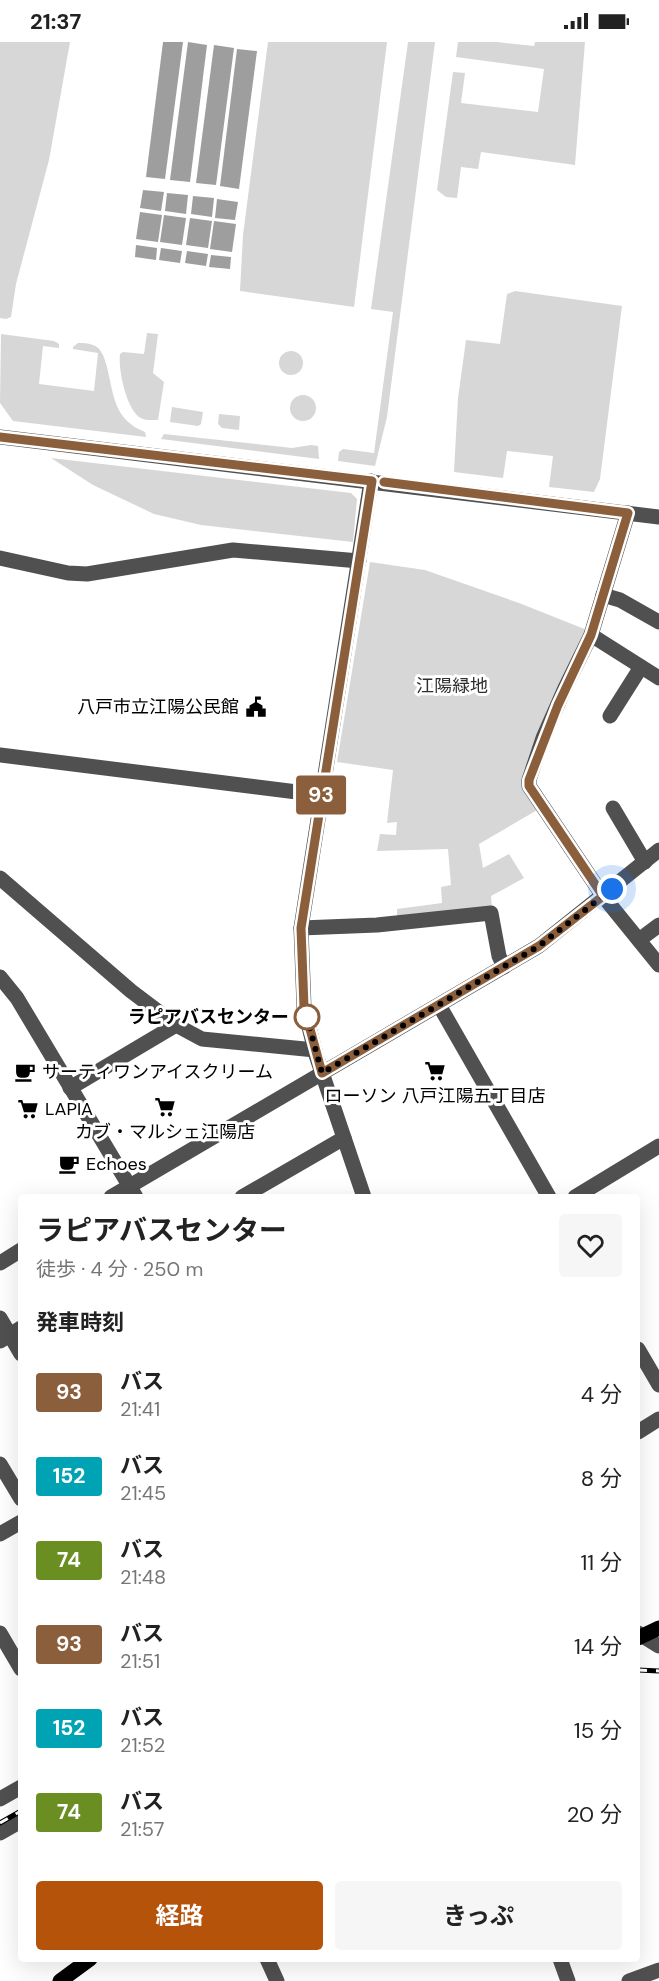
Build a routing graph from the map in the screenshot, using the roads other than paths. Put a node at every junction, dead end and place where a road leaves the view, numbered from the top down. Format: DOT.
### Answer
graph roads {
  1 [pos="0,437"];
  2 [pos="372,481"];
  3 [pos="628,513"];
  4 [pos="659,517"];
  5 [pos="0,558"];
  6 [pos="359,561"];
  7 [pos="603,596"];
  8 [pos="659,622"];
  9 [pos="591,635"];
  10 [pos="641,667"];
  11 [pos="659,678"];
  12 [pos="610,716"];
  13 [pos="0,755"];
  14 [pos="321,795"];
  15 [pos="613,808"];
  16 [pos="659,850"];
  17 [pos="645,862"];
  18 [pos="0,878"];
  19 [pos="603,896"];
  20 [pos="659,925"];
  21 [pos="301,928"];
  22 [pos="639,940"];
  23 [pos="659,965"];
  24 [pos="504,967"];
  25 [pos="0,977"];
  26 [pos="439,1005"];
  27 [pos="176,1025"];
  28 [pos="315,1050"];
  29 [pos="322,1073"];
  30 [pos="70,1088"];
  31 [pos="344,1138"];
  32 [pos="659,1146"];
  33 [pos="133,1192"];
  34 [pos="247,1194"];
  35 [pos="363,1194"];
  36 [pos="547,1194"];
  37 [pos="580,1194"];
  38 [pos="18,1252"];
  39 [pos="0,1263"];
  40 [pos="0,1318"];
  41 [pos="10,1335"];
  42 [pos="18,1349"];
  43 [pos="640,1355"];
  44 [pos="659,1385"];
  45 [pos="659,1419"];
  46 [pos="640,1431"];
  47 [pos="0,1464"];
  48 [pos="18,1495"];
  49 [pos="18,1524"];
  50 [pos="0,1534"];
  51 [pos="659,1628"];
  52 [pos="640,1636"];
  53 [pos="640,1636"];
  54 [pos="1,1638"];
  55 [pos="659,1646"];
  56 [pos="18,1664"];
  57 [pos="18,1789"];
  58 [pos="0,1799"];
  59 [pos="18,1823"];
  60 [pos="0,1833"];
  61 [pos="86,1962"];
  62 [pos="268,1962"];
  63 [pos="561,1962"];
  64 [pos="659,1970"];
  65 [pos="60,1981"];
  66 [pos="277,1981"];
  67 [pos="568,1981"];
  68 [pos="629,1981"];
  1 -- 2 [label="street"];
  2 -- 3 [label="street"];
  2 -- 6 [label="street"];
  3 -- 4 [label="street"];
  3 -- 7 [label="street"];
  5 -- 6 [label="street"];
  6 -- 14 [label="street"];
  7 -- 8 [label="street"];
  7 -- 9 [label="street"];
  9 -- 10 [label="street"];
  9 -- 19 [label="street"];
  10 -- 11 [label="street"];
  10 -- 12 [label="street"];
  13 -- 14 [label="street"];
  14 -- 21 [label="street"];
  15 -- 17 [label="street"];
  16 -- 17 [label="street"];
  17 -- 19 [label="street"];
  18 -- 27 [label="street"];
  19 -- 22 [label="street"];
  19 -- 24 [label="street"];
  20 -- 22 [label="street"];
  21 -- 24 [label="street"];
  21 -- 28 [label="street"];
  22 -- 23 [label="street"];
  24 -- 26 [label="street"];
  25 -- 30 [label="street"];
  26 -- 29 [label="street"];
  26 -- 36 [label="street"];
  27 -- 28 [label="street"];
  27 -- 30 [label="street"];
  28 -- 29 [label="street"];
  29 -- 31 [label="street"];
  29 -- 33 [label="street"];
  30 -- 33 [label="street"];
  31 -- 34 [label="street"];
  31 -- 35 [label="street"];
  32 -- 37 [label="street"];
  38 -- 39 [label="street"];
  40 -- 41 [label="street"];
  41 -- 42 [label="street"];
  43 -- 44 [label="street"];
  45 -- 46 [label="street"];
  47 -- 48 [label="street"];
  49 -- 50 [label="street"];
  51 -- 52 [label="main road"];
  53 -- 55 [label="street"];
  54 -- 56 [label="street"];
  57 -- 58 [label="street"];
  59 -- 60 [label="street"];
  61 -- 65 [label="main road"];
  62 -- 66 [label="street"];
  63 -- 67 [label="street"];
  64 -- 68 [label="street"];
}
